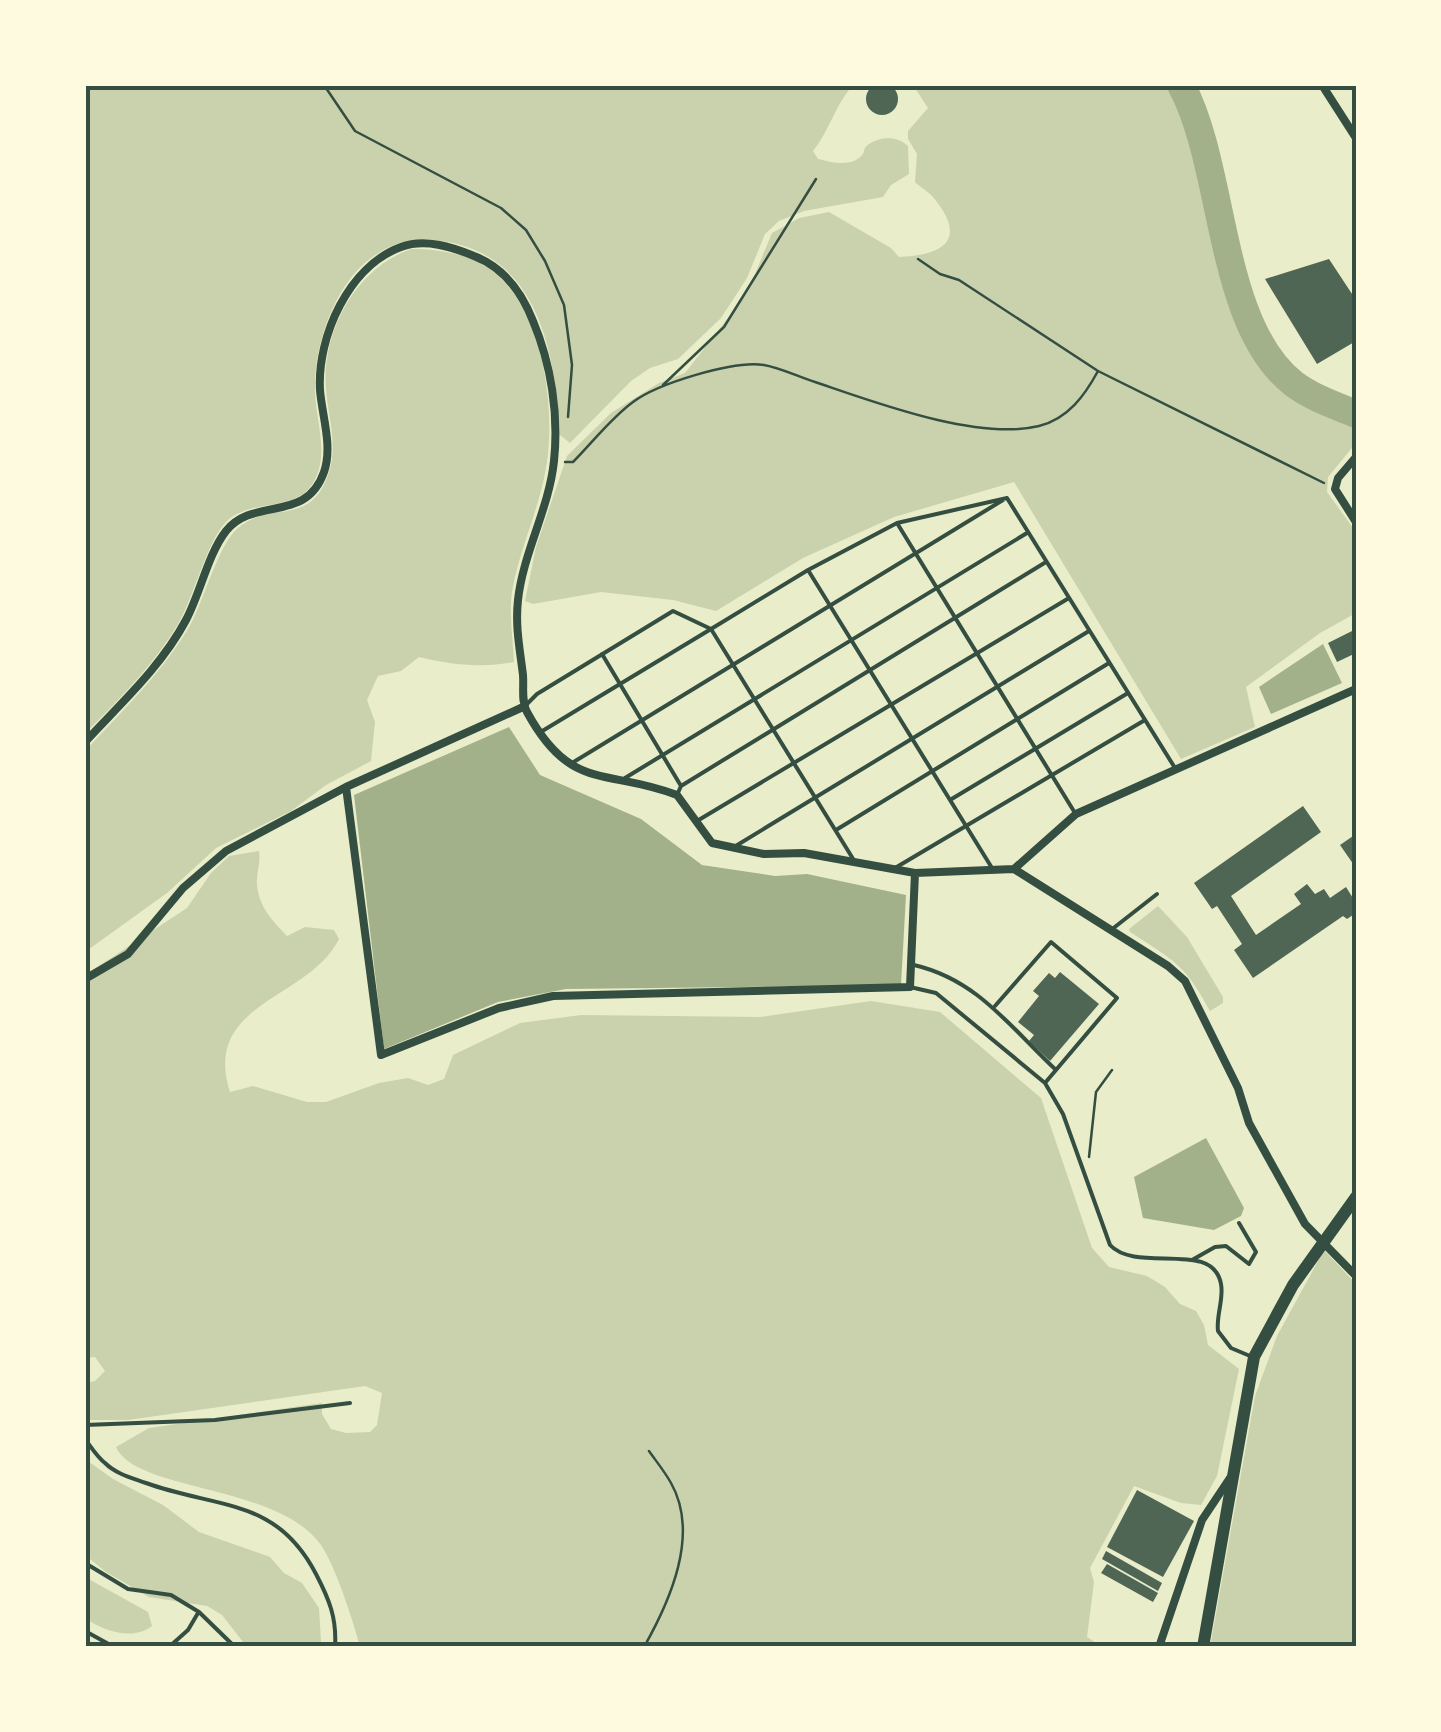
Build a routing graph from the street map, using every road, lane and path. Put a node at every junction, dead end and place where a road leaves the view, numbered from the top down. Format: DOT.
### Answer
graph roads {
  1 [pos="1322,85"];
  2 [pos="1356,138"];
  3 [pos="816,179"];
  4 [pos="918,259"];
  5 [pos="1098,371"];
  6 [pos="660,388"];
  7 [pos="1356,457"];
  8 [pos="554,462"];
  9 [pos="1334,488"];
  10 [pos="1008,498"];
  11 [pos="1356,522"];
  12 [pos="897,523"];
  13 [pos="1027,533"];
  14 [pos="916,554"];
  15 [pos="1046,562"];
  16 [pos="808,570"];
  17 [pos="937,588"];
  18 [pos="1069,598"];
  19 [pos="830,606"];
  20 [pos="955,618"];
  21 [pos="711,629"];
  22 [pos="1090,631"];
  23 [pos="851,640"];
  24 [pos="977,653"];
  25 [pos="602,654"];
  26 [pos="1109,663"];
  27 [pos="733,664"];
  28 [pos="870,670"];
  29 [pos="620,684"];
  30 [pos="998,687"];
  31 [pos="1356,689"];
  32 [pos="1128,693"];
  33 [pos="754,699"];
  34 [pos="891,705"];
  35 [pos="524,707"];
  36 [pos="1017,719"];
  37 [pos="642,720"];
  38 [pos="1145,720"];
  39 [pos="773,729"];
  40 [pos="539,733"];
  41 [pos="912,739"];
  42 [pos="85,742"];
  43 [pos="1036,749"];
  44 [pos="662,755"];
  45 [pos="794,763"];
  46 [pos="571,764"];
  47 [pos="1174,768"];
  48 [pos="932,771"];
  49 [pos="1052,776"];
  50 [pos="618,782"];
  51 [pos="346,787"];
  52 [pos="679,791"];
  53 [pos="815,798"];
  54 [pos="950,800"];
  55 [pos="1076,814"];
  56 [pos="697,821"];
  57 [pos="966,826"];
  58 [pos="835,830"];
  59 [pos="731,848"];
  60 [pos="855,862"];
  61 [pos="894,869"];
  62 [pos="1014,869"];
  63 [pos="994,872"];
  64 [pos="916,873"];
  65 [pos="1156,894"];
  66 [pos="1110,930"];
  67 [pos="911,964"];
  68 [pos="85,979"];
  69 [pos="910,987"];
  70 [pos="995,1006"];
  71 [pos="1056,1070"];
  72 [pos="1112,1070"];
  73 [pos="1045,1083"];
  74 [pos="1086,1182"];
  75 [pos="1356,1198"];
  76 [pos="1239,1223"];
  77 [pos="1323,1240"];
  78 [pos="1192,1260"];
  79 [pos="1356,1276"];
  80 [pos="1254,1357"];
  81 [pos="350,1403"];
  82 [pos="85,1425"];
  83 [pos="85,1440"];
  84 [pos="648,1451"];
  85 [pos="1230,1478"];
  86 [pos="85,1563"];
  87 [pos="199,1612"];
  88 [pos="85,1630"];
  89 [pos="172,1646"];
  90 [pos="114,1647"];
  91 [pos="235,1647"];
  92 [pos="335,1647"];
  93 [pos="644,1647"];
  94 [pos="1159,1647"];
  95 [pos="1202,1647"];
  1 -- 2 [label="street"];
  3 -- 6 [label="path"];
  4 -- 5 [label="path"];
  5 -- 6 [label="path"];
  5 -- 9 [label="path"];
  6 -- 8 [label="path"];
  7 -- 9 [label="street"];
  8 -- 35 [label="street"];
  8 -- 42 [label="street"];
  9 -- 11 [label="street"];
  10 -- 12 [label="lane"];
  10 -- 13 [label="lane"];
  10 -- 14 [label="lane"];
  12 -- 14 [label="lane"];
  12 -- 16 [label="lane"];
  13 -- 15 [label="lane"];
  13 -- 17 [label="lane"];
  14 -- 17 [label="lane"];
  14 -- 19 [label="lane"];
  15 -- 18 [label="lane"];
  15 -- 20 [label="lane"];
  16 -- 19 [label="lane"];
  16 -- 21 [label="lane"];
  17 -- 20 [label="lane"];
  17 -- 23 [label="lane"];
  18 -- 22 [label="lane"];
  18 -- 24 [label="lane"];
  19 -- 23 [label="lane"];
  19 -- 27 [label="lane"];
  20 -- 24 [label="lane"];
  20 -- 28 [label="lane"];
  21 -- 25 [label="lane"];
  21 -- 27 [label="lane"];
  21 -- 29 [label="lane"];
  22 -- 26 [label="lane"];
  22 -- 30 [label="lane"];
  23 -- 28 [label="lane"];
  23 -- 33 [label="lane"];
  24 -- 30 [label="lane"];
  24 -- 34 [label="lane"];
  25 -- 29 [label="lane"];
  25 -- 35 [label="lane"];
  26 -- 32 [label="lane"];
  26 -- 36 [label="lane"];
  27 -- 33 [label="lane"];
  27 -- 37 [label="lane"];
  28 -- 34 [label="lane"];
  28 -- 39 [label="lane"];
  29 -- 37 [label="lane"];
  29 -- 40 [label="lane"];
  30 -- 36 [label="lane"];
  30 -- 41 [label="lane"];
  31 -- 47 [label="street"];
  32 -- 38 [label="lane"];
  32 -- 43 [label="lane"];
  33 -- 39 [label="lane"];
  33 -- 44 [label="lane"];
  34 -- 41 [label="lane"];
  34 -- 45 [label="lane"];
  35 -- 40 [label="street"];
  35 -- 51 [label="street"];
  36 -- 43 [label="lane"];
  36 -- 48 [label="lane"];
  37 -- 44 [label="lane"];
  37 -- 46 [label="lane"];
  38 -- 47 [label="lane"];
  38 -- 49 [label="lane"];
  39 -- 45 [label="lane"];
  39 -- 52 [label="lane"];
  40 -- 46 [label="street"];
  41 -- 48 [label="lane"];
  41 -- 53 [label="lane"];
  43 -- 49 [label="lane"];
  43 -- 54 [label="lane"];
  44 -- 50 [label="lane"];
  44 -- 52 [label="lane"];
  45 -- 53 [label="lane"];
  45 -- 56 [label="lane"];
  46 -- 50 [label="street"];
  47 -- 55 [label="street"];
  48 -- 54 [label="lane"];
  48 -- 58 [label="lane"];
  49 -- 55 [label="lane"];
  49 -- 57 [label="lane"];
  50 -- 52 [label="street"];
  51 -- 68 [label="street"];
  51 -- 69 [label="street"];
  52 -- 56 [label="street"];
  53 -- 58 [label="lane"];
  53 -- 59 [label="lane"];
  54 -- 57 [label="lane"];
  55 -- 62 [label="street"];
  56 -- 59 [label="street"];
  57 -- 61 [label="lane"];
  57 -- 63 [label="lane"];
  58 -- 60 [label="lane"];
  59 -- 60 [label="street"];
  60 -- 61 [label="street"];
  61 -- 64 [label="street"];
  62 -- 63 [label="street"];
  62 -- 66 [label="street"];
  63 -- 64 [label="street"];
  64 -- 67 [label="street"];
  65 -- 66 [label="lane"];
  66 -- 77 [label="street"];
  67 -- 69 [label="street"];
  67 -- 70 [label="lane"];
  69 -- 73 [label="lane"];
  70 -- 71 [label="lane"];
  70 -- 71 [label="lane"];
  71 -- 73 [label="lane"];
  72 -- 74 [label="path"];
  73 -- 74 [label="lane"];
  74 -- 78 [label="lane"];
  75 -- 77 [label="main road"];
  76 -- 78 [label="lane"];
  77 -- 79 [label="street"];
  77 -- 80 [label="main road"];
  78 -- 80 [label="lane"];
  80 -- 85 [label="main road"];
  81 -- 82 [label="lane"];
  83 -- 92 [label="lane"];
  84 -- 93 [label="path"];
  85 -- 94 [label="street"];
  85 -- 95 [label="main road"];
  86 -- 87 [label="lane"];
  87 -- 89 [label="lane"];
  87 -- 91 [label="lane"];
  88 -- 90 [label="lane"];
}
